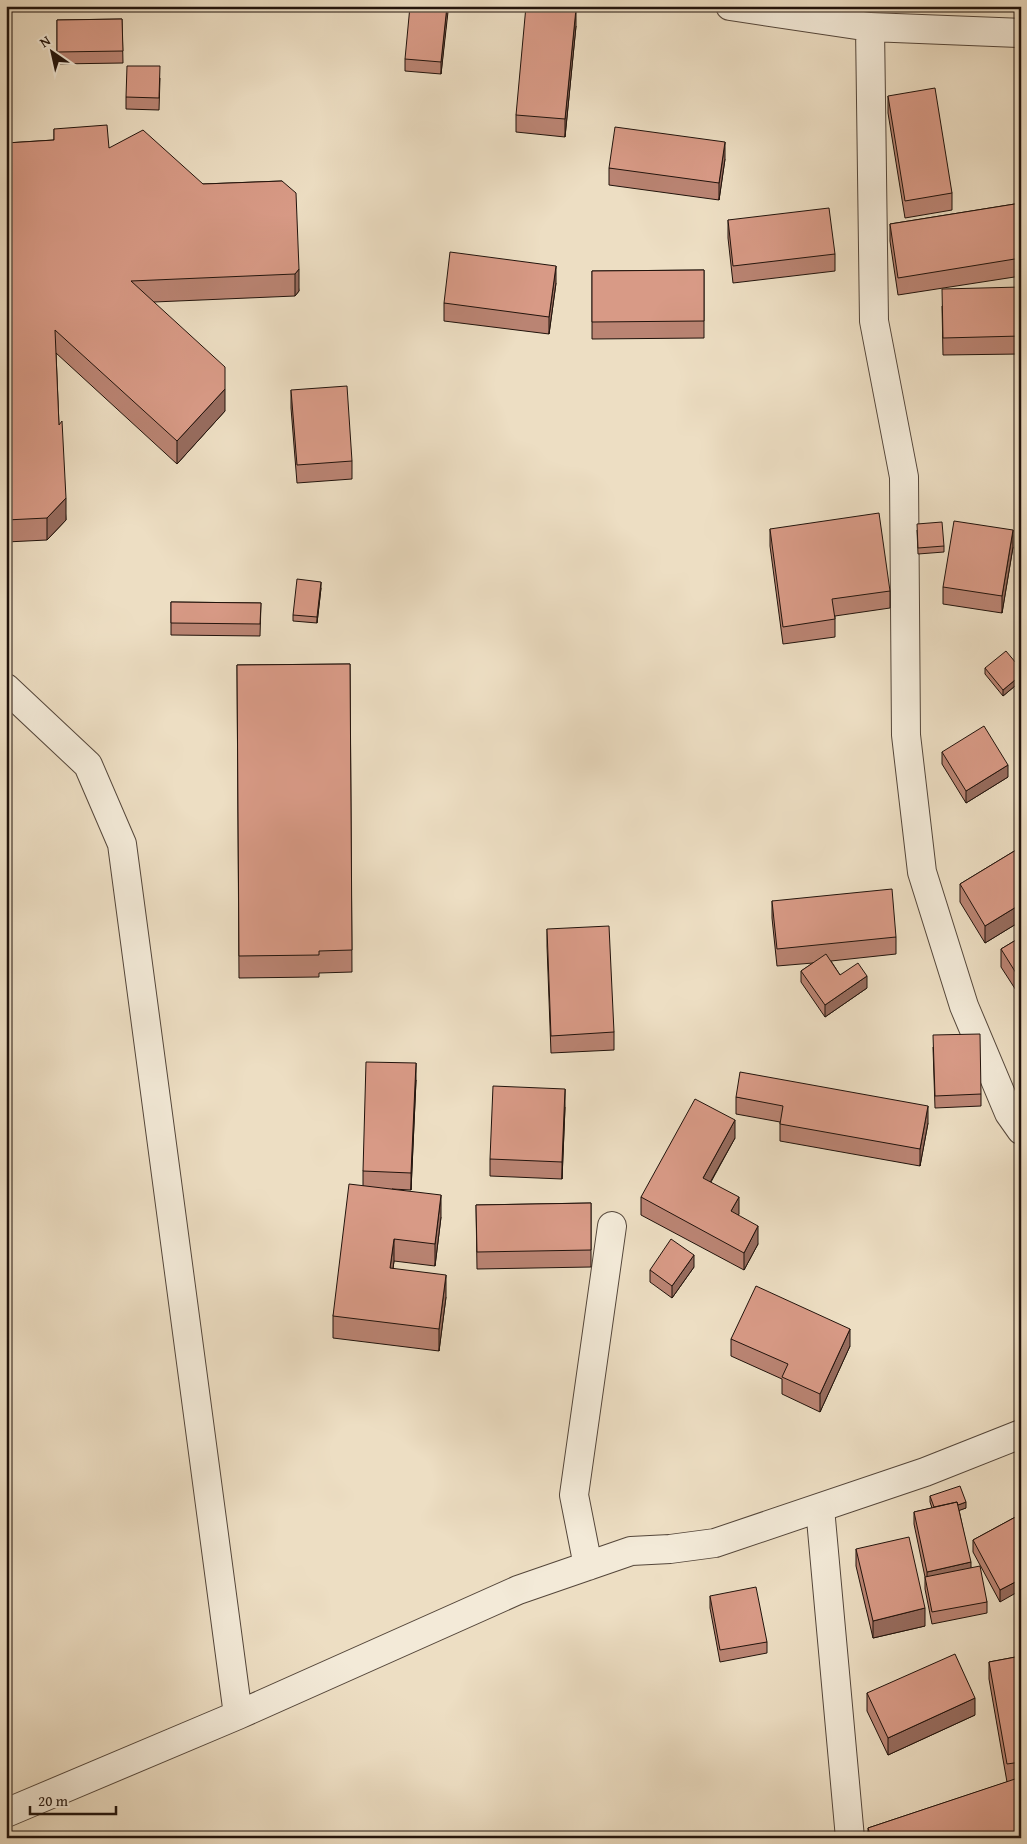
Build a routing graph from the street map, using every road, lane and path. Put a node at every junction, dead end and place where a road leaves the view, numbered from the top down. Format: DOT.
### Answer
graph roads {
  1 [pos="730,6"];
  2 [pos="870,27"];
  3 [pos="1021,33"];
  4 [pos="6,688"];
  5 [pos="1021,1130"];
  6 [pos="612,1226"];
  7 [pos="1021,1434"];
  8 [pos="820,1508"];
  9 [pos="588,1566"];
  10 [pos="238,1715"];
  11 [pos="6,1813"];
  12 [pos="850,1838"];
  1 -- 2 [label="street"];
  2 -- 3 [label="street"];
  2 -- 5 [label="street"];
  4 -- 10 [label="street"];
  6 -- 9 [label="street"];
  7 -- 8 [label="street"];
  8 -- 9 [label="street"];
  8 -- 12 [label="street"];
  9 -- 10 [label="street"];
  10 -- 11 [label="street"];
}
